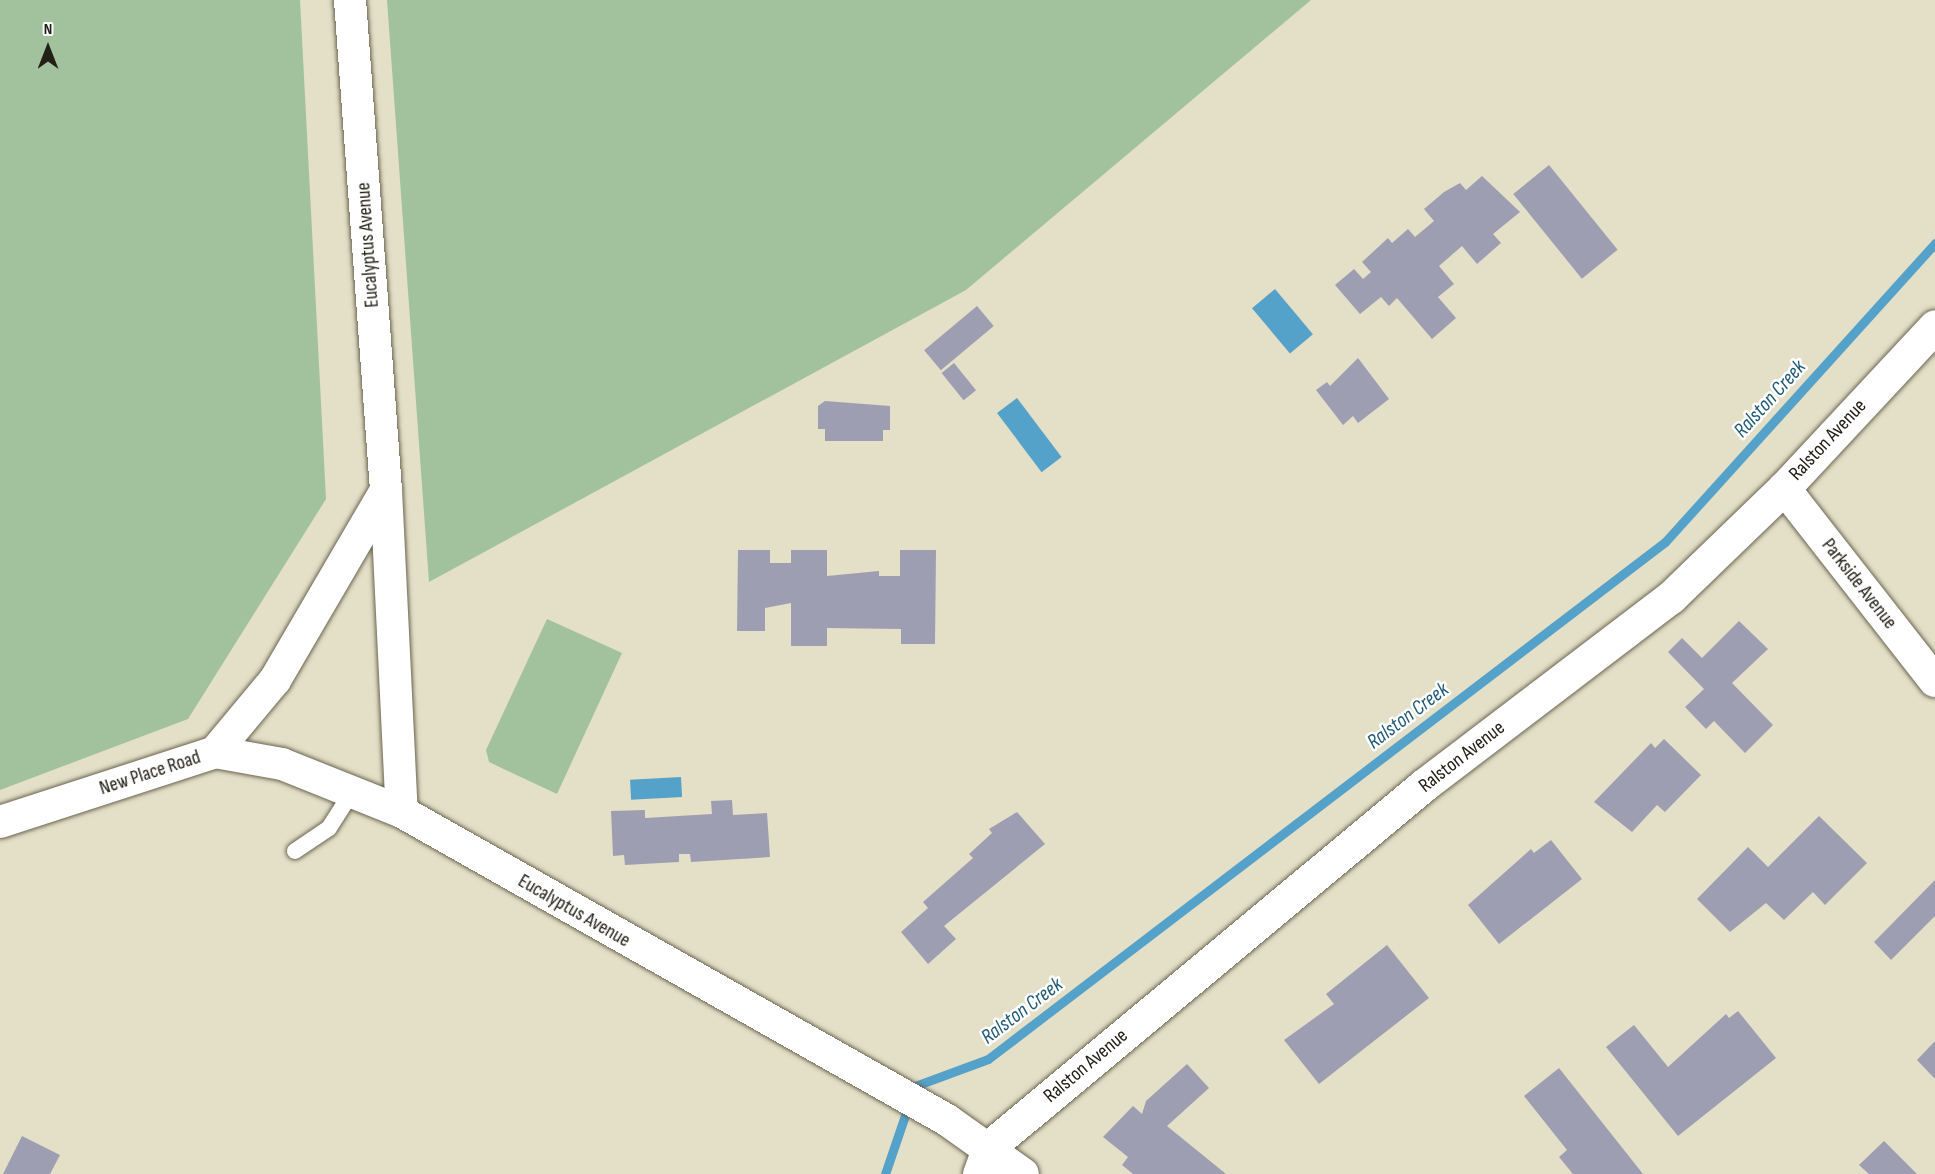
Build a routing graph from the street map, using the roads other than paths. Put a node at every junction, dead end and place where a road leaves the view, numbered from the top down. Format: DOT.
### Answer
graph roads {
  1 [pos="351,0"];
  2 [pos="1935,326"];
  3 [pos="1784,488"];
  4 [pos="386,490"];
  5 [pos="1935,681"];
  6 [pos="215,752"];
  7 [pos="352,792"];
  8 [pos="402,812"];
  9 [pos="0,822"];
  10 [pos="295,851"];
  11 [pos="984,1160"];
  12 [pos="1023,1174"];
  1 -- 4 [label="street, Eucalyptus Avenue"];
  2 -- 3 [label="street, Ralston Avenue"];
  3 -- 5 [label="street, Parkside Avenue"];
  3 -- 11 [label="street, Ralston Avenue"];
  4 -- 6 [label="street"];
  4 -- 8 [label="street, Eucalyptus Avenue"];
  6 -- 7 [label="street, New Place Road"];
  6 -- 9 [label="street, New Place Road"];
  7 -- 8 [label="street, New Place Road"];
  7 -- 10 [label="lane"];
  8 -- 11 [label="street, Eucalyptus Avenue"];
  11 -- 12 [label="street, Eucalyptus Avenue"];
}
